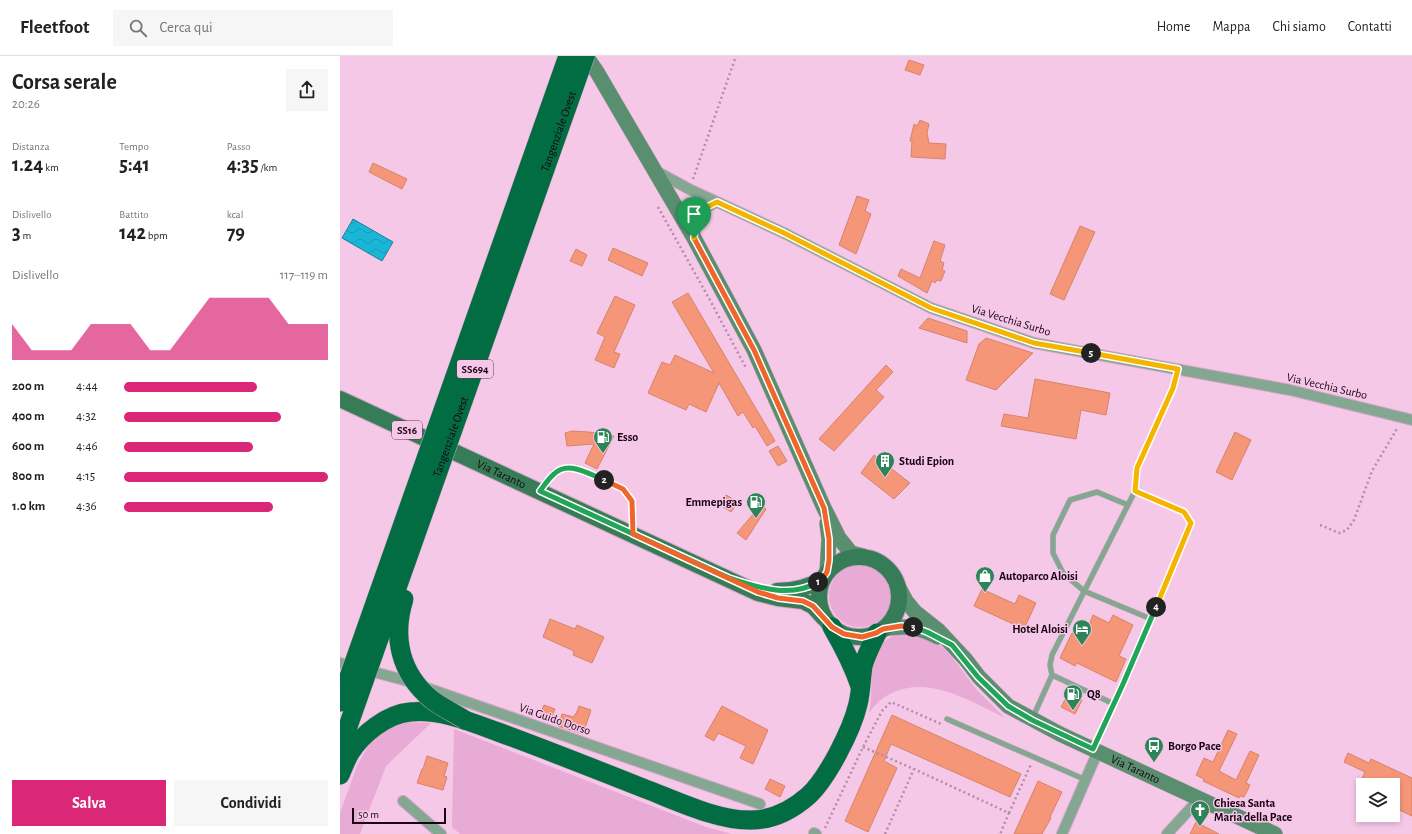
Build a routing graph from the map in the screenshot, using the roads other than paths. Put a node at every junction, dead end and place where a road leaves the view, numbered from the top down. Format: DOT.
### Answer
graph roads {
  1 [pos="568,56"];
  2 [pos="577,56"];
  3 [pos="585,56"];
  4 [pos="597,72"];
  5 [pos="654,170"];
  6 [pos="717,202"];
  7 [pos="694,238"];
  8 [pos="1178,369"];
  9 [pos="343,402"];
  10 [pos="1408,419"];
  11 [pos="440,467"];
  12 [pos="540,491"];
  13 [pos="1135,491"];
  14 [pos="1128,505"];
  15 [pos="824,508"];
  16 [pos="633,534"];
  17 [pos="863,556"];
  18 [pos="825,576"];
  19 [pos="729,578"];
  20 [pos="898,586"];
  21 [pos="1084,591"];
  22 [pos="1151,619"];
  23 [pos="828,622"];
  24 [pos="880,631"];
  25 [pos="952,645"];
  26 [pos="348,673"];
  27 [pos="1052,675"];
  28 [pos="860,688"];
  29 [pos="340,702"];
  30 [pos="1114,704"];
  31 [pos="947,719"];
  32 [pos="465,720"];
  33 [pos="1032,720"];
  34 [pos="340,749"];
  35 [pos="1096,750"];
  36 [pos="340,775"];
  37 [pos="1086,780"];
  38 [pos="1200,798"];
  39 [pos="403,801"];
  40 [pos="760,804"];
  41 [pos="441,834"];
  42 [pos="1062,834"];
  43 [pos="1167,834"];
  44 [pos="1275,834"];
  1 -- 26 [label="highway, Tangenziale Ovest / SS694, bridge"];
  2 -- 4 [label="street"];
  3 -- 4 [label="street"];
  3 -- 11 [label="highway, Tangenziale Ovest / SS694, bridge"];
  4 -- 5 [label="street"];
  5 -- 6 [label="street, Via Vecchia Surbo"];
  5 -- 7 [label="street"];
  6 -- 7 [label="street"];
  6 -- 8 [label="street, Via Vecchia Surbo"];
  7 -- 15 [label="street"];
  8 -- 10 [label="street, Via Vecchia Surbo"];
  8 -- 13 [label="lane"];
  9 -- 12 [label="main road, Via Taranto / SS16"];
  11 -- 26 [label="highway, Tangenziale Ovest / SS694, bridge"];
  11 -- 32 [label="highway, bridge"];
  12 -- 16 [label="main road, Via Taranto / SS16"];
  12 -- 16 [label="lane"];
  13 -- 14 [label="lane"];
  13 -- 22 [label="lane"];
  14 -- 21 [label="lane"];
  14 -- 21 [label="lane"];
  15 -- 17 [label="street"];
  15 -- 18 [label="street"];
  16 -- 19 [label="main road, Via Taranto / SS16"];
  17 -- 18 [label="main road, Via Taranto"];
  17 -- 20 [label="main road, Via Taranto"];
  18 -- 19 [label="main road, Via Taranto"];
  18 -- 23 [label="main road"];
  19 -- 23 [label="main road, Via Taranto"];
  20 -- 24 [label="main road"];
  20 -- 25 [label="street, Via Taranto"];
  21 -- 22 [label="lane"];
  21 -- 27 [label="lane"];
  22 -- 30 [label="lane"];
  23 -- 24 [label="main road, Via Taranto"];
  23 -- 28 [label="highway"];
  24 -- 25 [label="street, Via Taranto"];
  24 -- 28 [label="highway"];
  25 -- 33 [label="street, Via Taranto"];
  26 -- 29 [label="highway, Tangenziale Ovest / SS694"];
  26 -- 34 [label="highway, Tangenziale Ovest / SS694"];
  26 -- 40 [label="street, Via Guido Dorso"];
  27 -- 30 [label="lane"];
  27 -- 33 [label="lane"];
  28 -- 32 [label="highway"];
  30 -- 35 [label="lane"];
  31 -- 37 [label="lane"];
  32 -- 36 [label="highway"];
  33 -- 35 [label="street, Via Taranto"];
  35 -- 37 [label="street"];
  35 -- 38 [label="street, Via Taranto"];
  37 -- 42 [label="street"];
  38 -- 43 [label="street"];
  38 -- 44 [label="street, Via Taranto"];
  39 -- 41 [label="street"];
}
